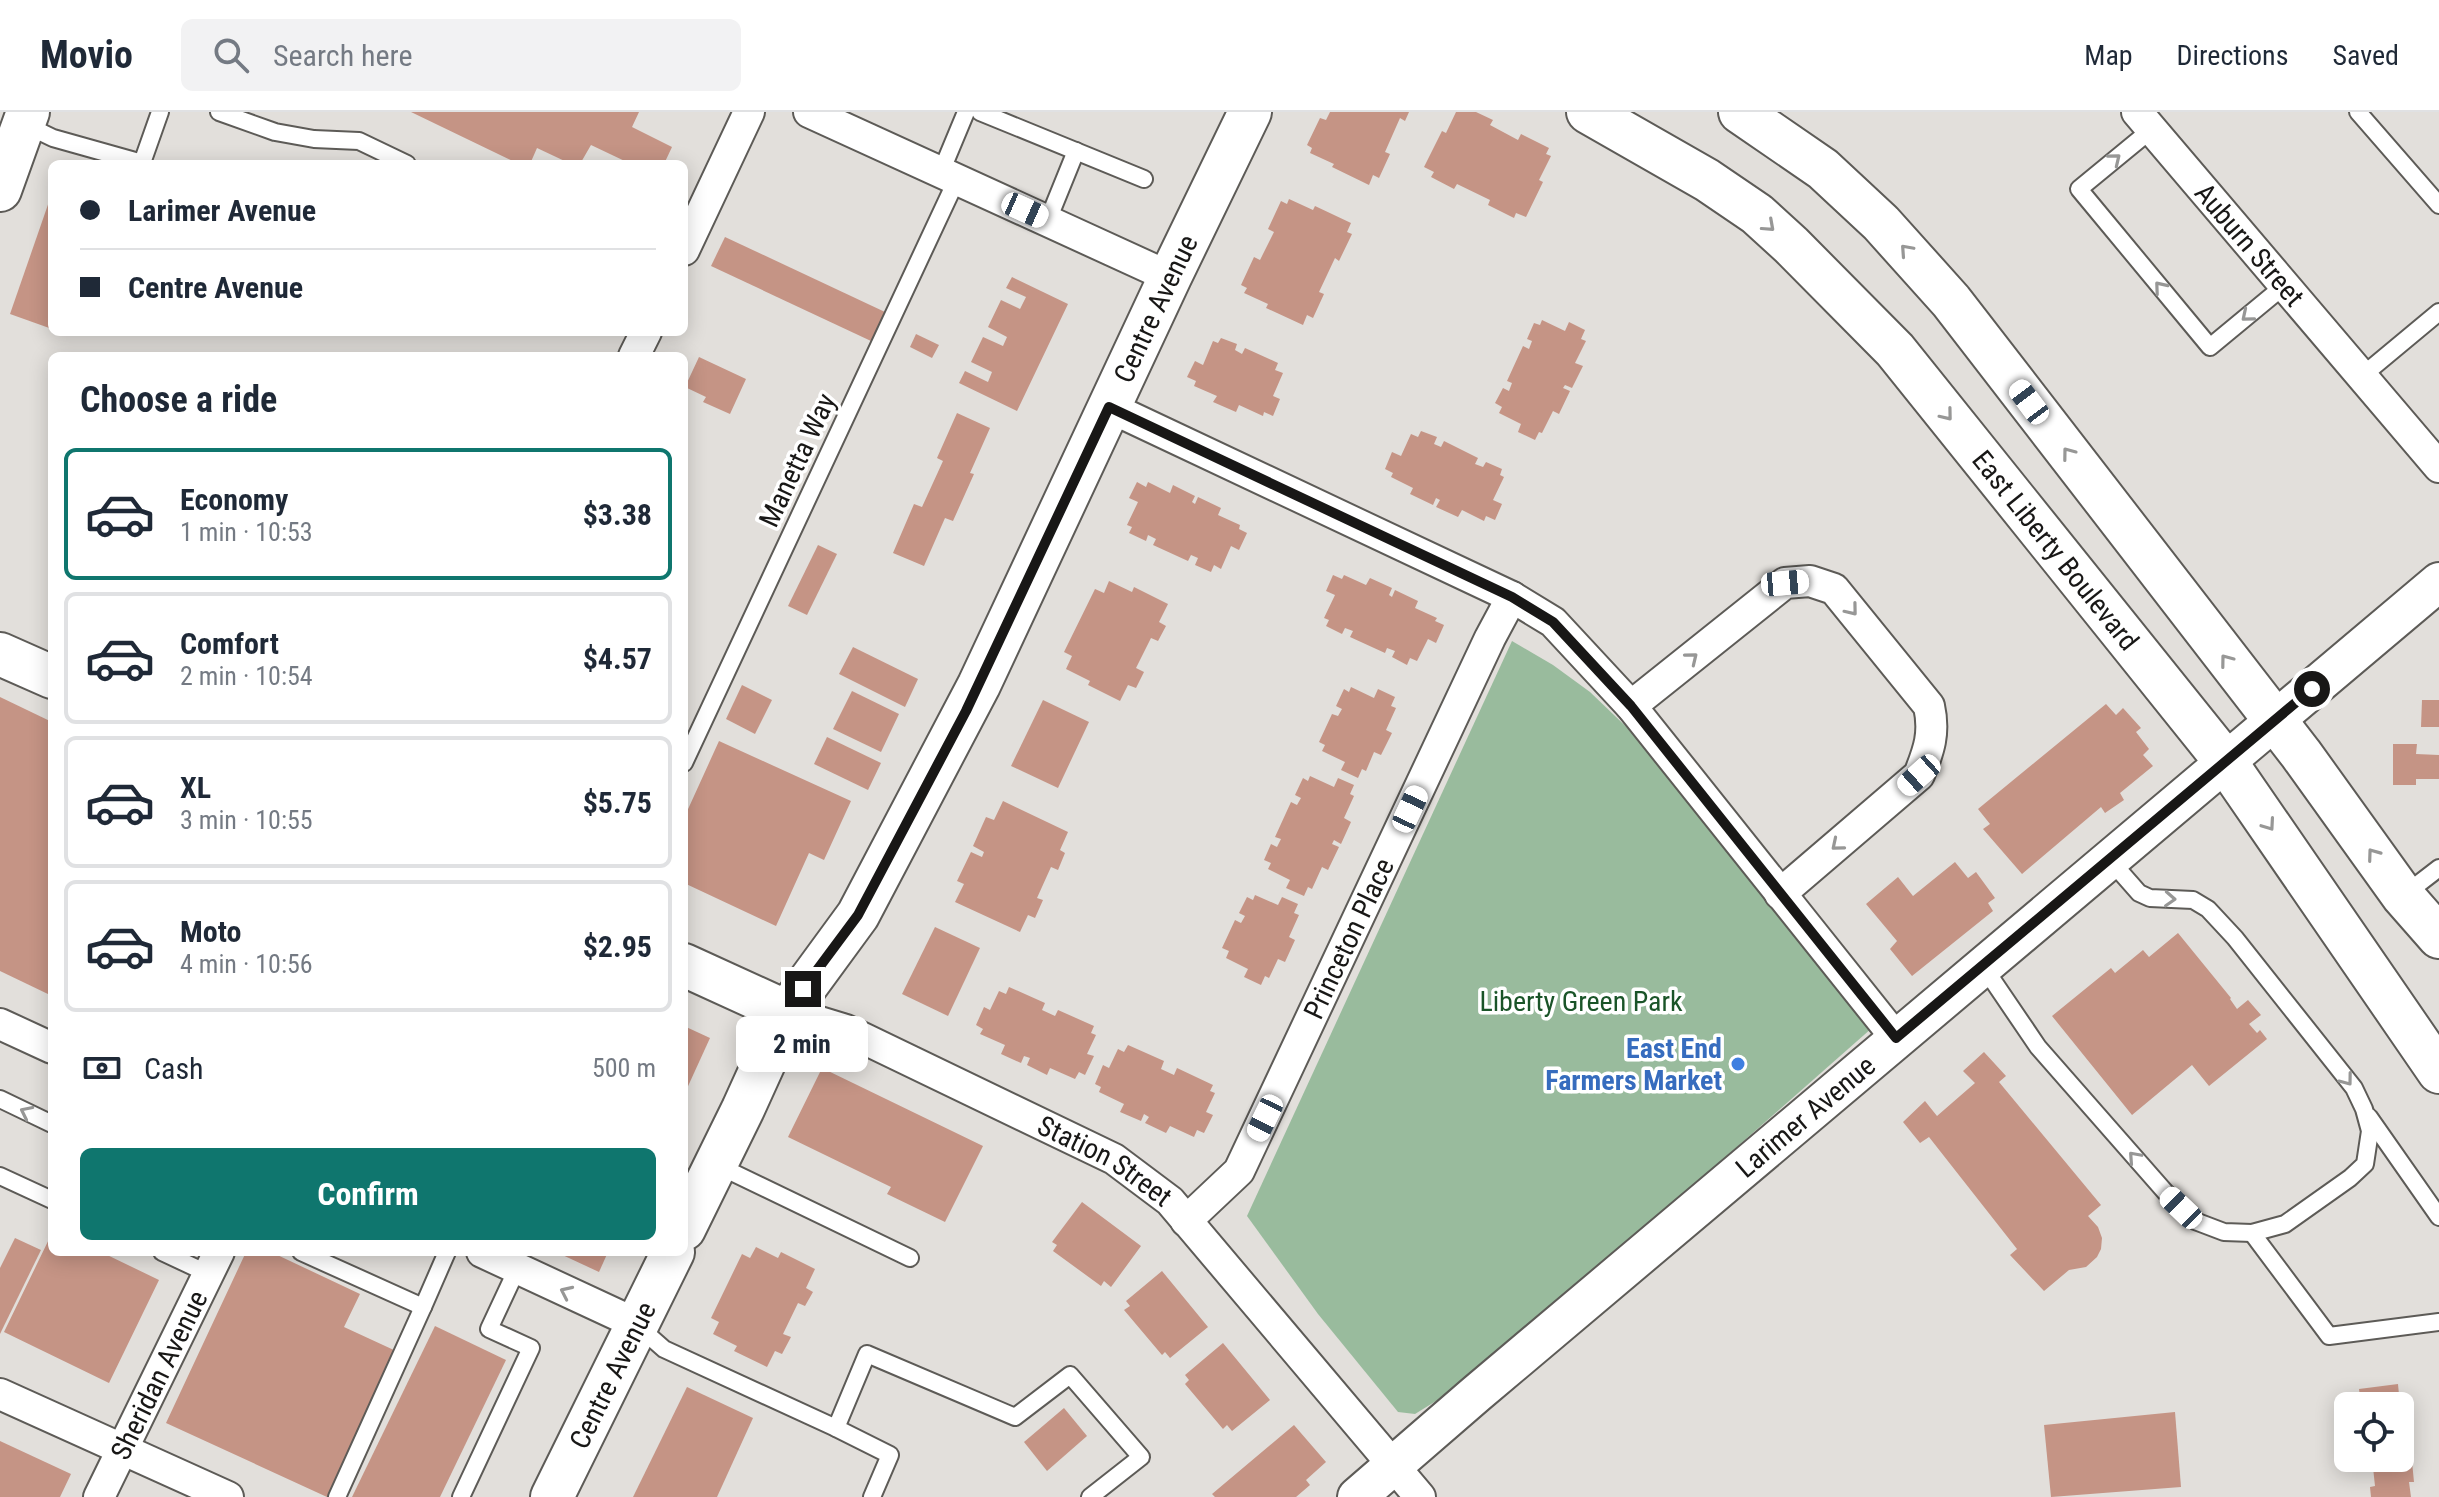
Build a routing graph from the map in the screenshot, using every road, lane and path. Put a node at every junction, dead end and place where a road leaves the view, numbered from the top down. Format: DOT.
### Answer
graph roads {
  1 [pos="160,112"];
  2 [pos="219,112"];
  3 [pos="749,112"];
  4 [pos="809,112"];
  5 [pos="966,112"];
  6 [pos="980,112"];
  7 [pos="1250,112"];
  8 [pos="1588,112"];
  9 [pos="1740,112"];
  10 [pos="2358,112"];
  11 [pos="17,116"];
  12 [pos="2145,121"];
  13 [pos="1076,151"];
  14 [pos="131,160"];
  15 [pos="143,160"];
  16 [pos="399,160"];
  17 [pos="949,176"];
  18 [pos="1144,179"];
  19 [pos="0,190"];
  20 [pos="2439,205"];
  21 [pos="1048,220"];
  22 [pos="688,242"];
  23 [pos="1170,277"];
  24 [pos="2285,285"];
  25 [pos="2439,312"];
  26 [pos="2362,376"];
  27 [pos="1109,407"];
  28 [pos="2439,467"];
  29 [pos="2439,582"];
  30 [pos="1512,597"];
  31 [pos="0,654"];
  32 [pos="48,675"];
  33 [pos="1631,706"];
  34 [pos="2274,721"];
  35 [pos="691,730"];
  36 [pos="2225,761"];
  37 [pos="2109,859"];
  38 [pos="2439,868"];
  39 [pos="1780,894"];
  40 [pos="2403,896"];
  41 [pos="2439,937"];
  42 [pos="1983,965"];
  43 [pos="688,967"];
  44 [pos="787,1012"];
  45 [pos="0,1024"];
  46 [pos="1896,1038"];
  47 [pos="48,1040"];
  48 [pos="2439,1072"];
  49 [pos="0,1099"];
  50 [pos="2364,1109"];
  51 [pos="48,1122"];
  52 [pos="716,1165"];
  53 [pos="0,1176"];
  54 [pos="48,1198"];
  55 [pos="2439,1217"];
  56 [pos="688,1221"];
  57 [pos="1186,1221"];
  58 [pos="2252,1233"];
  59 [pos="181,1256"];
  60 [pos="310,1256"];
  61 [pos="445,1256"];
  62 [pos="490,1256"];
  63 [pos="671,1256"];
  64 [pos="910,1258"];
  65 [pos="214,1263"];
  66 [pos="517,1269"];
  67 [pos="423,1307"];
  68 [pos="2439,1322"];
  69 [pos="637,1324"];
  70 [pos="0,1394"];
  71 [pos="836,1428"];
  72 [pos="122,1451"];
  73 [pos="1392,1465"];
  74 [pos="99,1497"];
  75 [pos="228,1497"];
  76 [pos="337,1497"];
  77 [pos="461,1497"];
  78 [pos="552,1497"];
  79 [pos="872,1497"];
  80 [pos="1090,1497"];
  81 [pos="1357,1497"];
  82 [pos="1420,1497"];
  1 -- 15 [label="lane"];
  2 -- 16 [label="lane"];
  3 -- 22 [label="street"];
  4 -- 17 [label="street"];
  5 -- 17 [label="lane, Manetta Way"];
  6 -- 13 [label="lane"];
  7 -- 23 [label="main road, Centre Avenue"];
  8 -- 36 [label="main road, East Liberty Boulevard, one-way"];
  34 -- 9 [label="main road, one-way"];
  10 -- 20 [label="lane"];
  11 -- 14 [label="lane"];
  11 -- 19 [label="main road"];
  12 -- 24 [label="street, Auburn Street"];
  24 -- 12 [label="lane, one-way"];
  13 -- 18 [label="lane"];
  13 -- 21 [label="lane"];
  17 -- 21 [label="street"];
  17 -- 35 [label="lane, Manetta Way"];
  21 -- 23 [label="street"];
  23 -- 27 [label="main road, Centre Avenue"];
  24 -- 26 [label="street, Auburn Street"];
  25 -- 26 [label="lane"];
  26 -- 28 [label="street, Auburn Street"];
  27 -- 30 [label="street"];
  27 -- 44 [label="main road, Centre Avenue"];
  29 -- 34 [label="street, Larimer Avenue"];
  30 -- 33 [label="street"];
  30 -- 57 [label="street, Princeton Place"];
  31 -- 32 [label="main road"];
  33 -- 39 [label="street"];
  33 -- 39 [label="street, one-way"];
  34 -- 36 [label="street, Larimer Avenue"];
  40 -- 34 [label="main road, one-way"];
  36 -- 37 [label="street, Larimer Avenue"];
  36 -- 48 [label="main road, East Liberty Boulevard, one-way"];
  37 -- 42 [label="street, Larimer Avenue"];
  37 -- 50 [label="lane, one-way"];
  38 -- 40 [label="lane"];
  39 -- 46 [label="street"];
  40 -- 41 [label="main road"];
  42 -- 46 [label="street, Larimer Avenue"];
  58 -- 42 [label="lane, one-way"];
  43 -- 44 [label="main road, Station Street"];
  44 -- 52 [label="main road, Centre Avenue"];
  44 -- 57 [label="street, Station Street"];
  45 -- 47 [label="street"];
  46 -- 73 [label="street, Larimer Avenue"];
  51 -- 49 [label="lane, one-way"];
  50 -- 55 [label="lane"];
  50 -- 58 [label="lane"];
  52 -- 56 [label="main road, Centre Avenue"];
  52 -- 64 [label="lane"];
  53 -- 54 [label="lane"];
  57 -- 73 [label="street, Station Street"];
  58 -- 68 [label="lane"];
  59 -- 65 [label="lane"];
  60 -- 67 [label="lane"];
  61 -- 67 [label="lane"];
  62 -- 66 [label="street"];
  63 -- 69 [label="main road, Centre Avenue"];
  65 -- 72 [label="street, Sheridan Avenue"];
  69 -- 66 [label="street, one-way"];
  66 -- 77 [label="lane"];
  67 -- 76 [label="lane"];
  69 -- 71 [label="lane"];
  69 -- 78 [label="main road, Centre Avenue"];
  70 -- 72 [label="street"];
  71 -- 79 [label="lane"];
  71 -- 80 [label="lane"];
  72 -- 74 [label="street, Sheridan Avenue"];
  72 -- 75 [label="street"];
  73 -- 81 [label="street, Larimer Avenue"];
  73 -- 82 [label="street, Station Street"];
}
